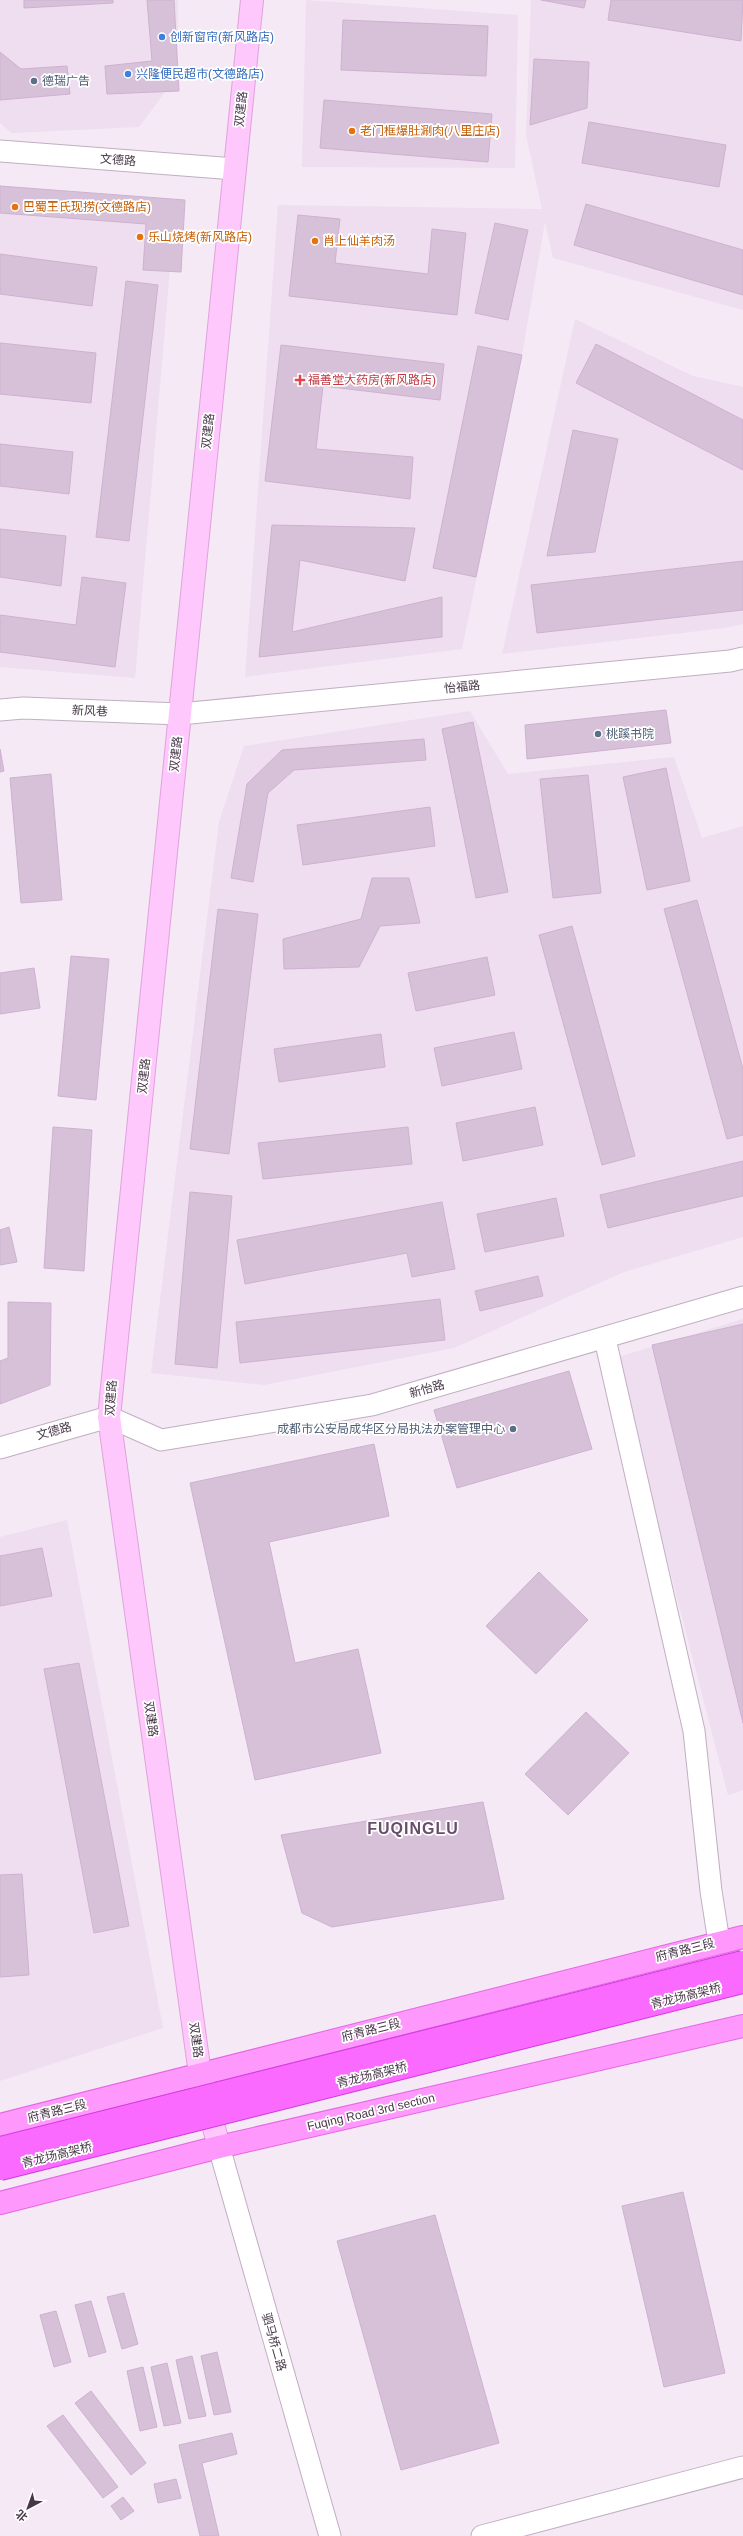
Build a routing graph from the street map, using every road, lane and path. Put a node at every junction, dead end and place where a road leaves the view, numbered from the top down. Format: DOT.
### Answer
graph roads {
  1 [pos="252,0"];
  2 [pos="0,151"];
  3 [pos="235,169"];
  4 [pos="743,658"];
  5 [pos="0,710"];
  6 [pos="180,714"];
  7 [pos="743,1297"];
  8 [pos="604,1339"];
  9 [pos="109,1417"];
  10 [pos="0,1448"];
  11 [pos="743,1937"];
  12 [pos="718,1942"];
  13 [pos="743,1962"];
  14 [pos="743,1982"];
  15 [pos="743,2026"];
  16 [pos="200,2074"];
  17 [pos="0,2125"];
  18 [pos="219,2147"];
  19 [pos="0,2148"];
  20 [pos="0,2169"];
  21 [pos="0,2203"];
  22 [pos="743,2467"];
  23 [pos="330,2536"];
  24 [pos="482,2536"];
  1 -- 3 [label="street, 双建路"];
  2 -- 3 [label="street, 文德路"];
  3 -- 6 [label="street, 双建路"];
  4 -- 6 [label="street, 怡福路"];
  5 -- 6 [label="street, 新风巷"];
  6 -- 9 [label="street, 双建路"];
  7 -- 8 [label="street, 新怡路"];
  8 -- 9 [label="street, 新怡路"];
  8 -- 12 [label="street"];
  9 -- 10 [label="street, 文德路"];
  9 -- 16 [label="street, 双建路"];
  11 -- 12 [label="main road, 府青路三段"];
  12 -- 16 [label="main road, 府青路三段"];
  13 -- 19 [label="highway, 青龙场高架桥, bridge"];
  14 -- 20 [label="highway, 青龙场高架桥, bridge"];
  15 -- 18 [label="main road, Fuqing Road 3rd section"];
  16 -- 17 [label="main road, 府青路三段"];
  16 -- 18 [label="street, 双建路"];
  18 -- 21 [label="main road, Fuqing Road 3rd section"];
  18 -- 23 [label="street, 驷马桥二路"];
  22 -- 24 [label="street"];
}
